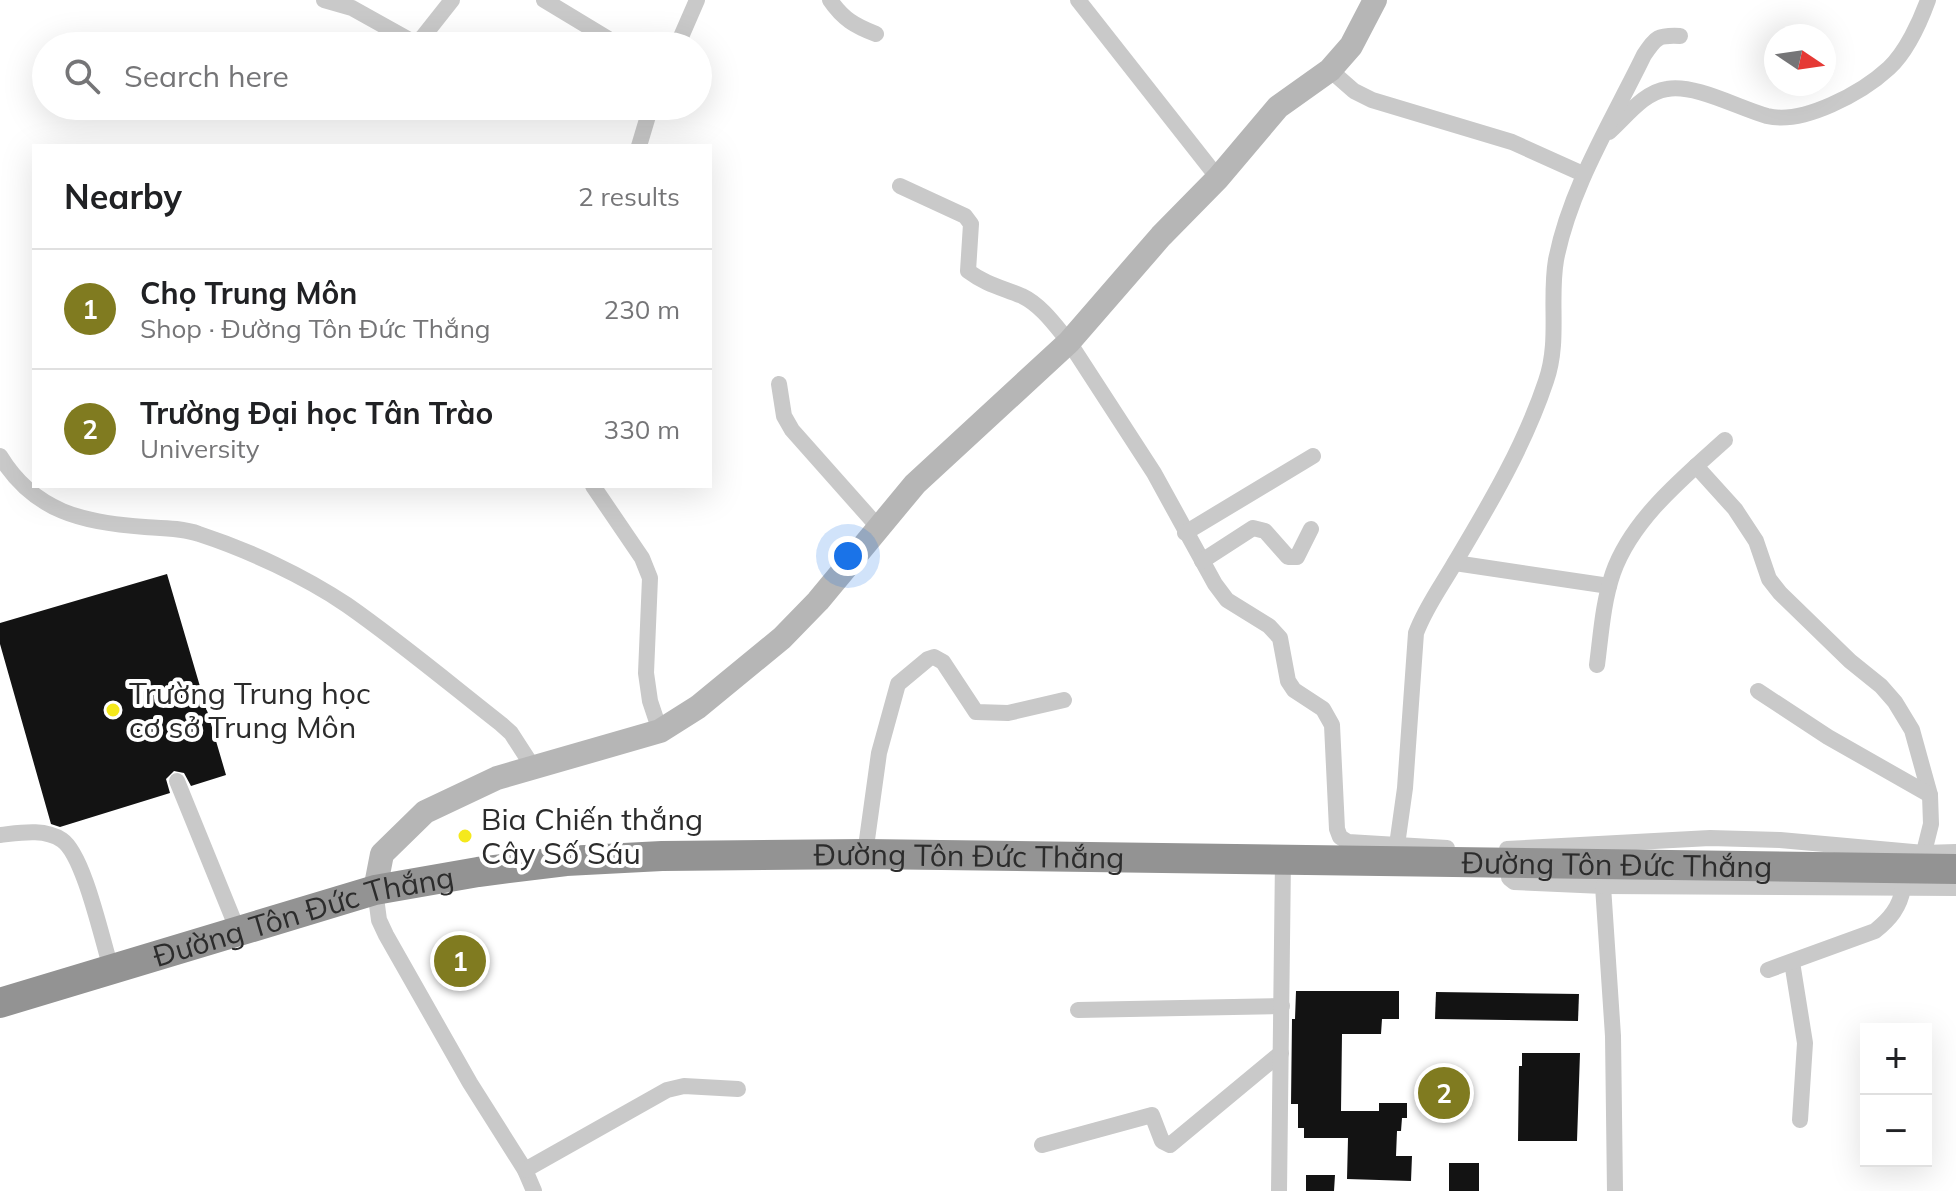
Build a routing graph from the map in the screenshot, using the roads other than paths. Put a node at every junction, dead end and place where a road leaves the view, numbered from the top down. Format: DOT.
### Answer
graph roads {
  1 [pos="324,0"];
  2 [pos="452,0"];
  3 [pos="544,0"];
  4 [pos="697,0"];
  5 [pos="830,0"];
  6 [pos="1078,0"];
  7 [pos="1375,0"];
  8 [pos="1928,0"];
  9 [pos="395,32"];
  10 [pos="427,32"];
  11 [pos="597,32"];
  12 [pos="683,32"];
  13 [pos="876,34"];
  14 [pos="1680,36"];
  15 [pos="1330,70"];
  16 [pos="646,120"];
  17 [pos="1602,139"];
  18 [pos="640,144"];
  19 [pos="1583,174"];
  20 [pos="1218,178"];
  21 [pos="900,186"];
  22 [pos="1069,342"];
  23 [pos="779,384"];
  24 [pos="1725,440"];
  25 [pos="0,456"];
  26 [pos="1313,456"];
  27 [pos="1696,466"];
  28 [pos="594,488"];
  29 [pos="879,528"];
  30 [pos="1311,529"];
  31 [pos="1185,533"];
  32 [pos="1202,561"];
  33 [pos="1455,563"];
  34 [pos="1609,586"];
  35 [pos="1597,665"];
  36 [pos="1758,691"];
  37 [pos="1064,700"];
  38 [pos="660,731"];
  39 [pos="533,767"];
  40 [pos="177,781"];
  41 [pos="1930,795"];
  42 [pos="0,835"];
  43 [pos="1397,845"];
  44 [pos="1956,852"];
  45 [pos="865,854"];
  46 [pos="1510,856"];
  47 [pos="1283,859"];
  48 [pos="1956,869"];
  49 [pos="1916,870"];
  50 [pos="1603,886"];
  51 [pos="1956,888"];
  52 [pos="375,890"];
  53 [pos="238,931"];
  54 [pos="1792,962"];
  55 [pos="111,968"];
  56 [pos="1768,970"];
  57 [pos="0,1003"];
  58 [pos="1282,1006"];
  59 [pos="1078,1010"];
  60 [pos="1281,1053"];
  61 [pos="738,1089"];
  62 [pos="1800,1120"];
  63 [pos="1042,1145"];
  64 [pos="525,1170"];
  65 [pos="534,1191"];
  66 [pos="1279,1191"];
  67 [pos="1615,1191"];
  1 -- 9 [label="street"];
  2 -- 10 [label="street"];
  3 -- 11 [label="street"];
  4 -- 12 [label="street"];
  5 -- 13 [label="street"];
  6 -- 20 [label="street"];
  7 -- 15 [label="street"];
  8 -- 17 [label="street"];
  14 -- 17 [label="street"];
  15 -- 19 [label="street"];
  15 -- 20 [label="street"];
  16 -- 18 [label="street"];
  17 -- 19 [label="street"];
  19 -- 33 [label="street"];
  20 -- 22 [label="street"];
  21 -- 22 [label="street"];
  22 -- 29 [label="street"];
  22 -- 31 [label="street"];
  23 -- 29 [label="street"];
  24 -- 27 [label="street"];
  25 -- 39 [label="street"];
  26 -- 31 [label="street"];
  27 -- 34 [label="street"];
  27 -- 41 [label="street"];
  28 -- 38 [label="street"];
  29 -- 38 [label="street"];
  30 -- 32 [label="street"];
  31 -- 32 [label="street"];
  32 -- 43 [label="street"];
  33 -- 34 [label="street"];
  33 -- 43 [label="street"];
  34 -- 35 [label="street"];
  36 -- 41 [label="street"];
  37 -- 45 [label="street"];
  38 -- 39 [label="street"];
  39 -- 52 [label="street"];
  40 -- 53 [label="street"];
  41 -- 49 [label="street"];
  42 -- 55 [label="street"];
  43 -- 46 [label="street"];
  44 -- 49 [label="street"];
  45 -- 47 [label="highway, Đường Tôn Đức Thắng"];
  45 -- 52 [label="highway, Đường Tôn Đức Thắng"];
  46 -- 47 [label="highway, Đường Tôn Đức Thắng"];
  46 -- 49 [label="highway, Đường Tôn Đức Thắng"];
  46 -- 49 [label="street"];
  46 -- 50 [label="street"];
  47 -- 58 [label="street"];
  48 -- 49 [label="highway, Đường Tôn Đức Thắng"];
  49 -- 50 [label="street"];
  49 -- 51 [label="street"];
  49 -- 54 [label="street"];
  50 -- 67 [label="street"];
  52 -- 53 [label="highway, Đường Tôn Đức Thắng"];
  52 -- 64 [label="street"];
  53 -- 55 [label="highway, Đường Tôn Đức Thắng"];
  54 -- 56 [label="street"];
  54 -- 62 [label="street"];
  55 -- 57 [label="highway, Đường Tôn Đức Thắng"];
  58 -- 59 [label="street"];
  58 -- 60 [label="street"];
  60 -- 63 [label="street"];
  60 -- 66 [label="street"];
  61 -- 64 [label="street"];
  64 -- 65 [label="street"];
}
